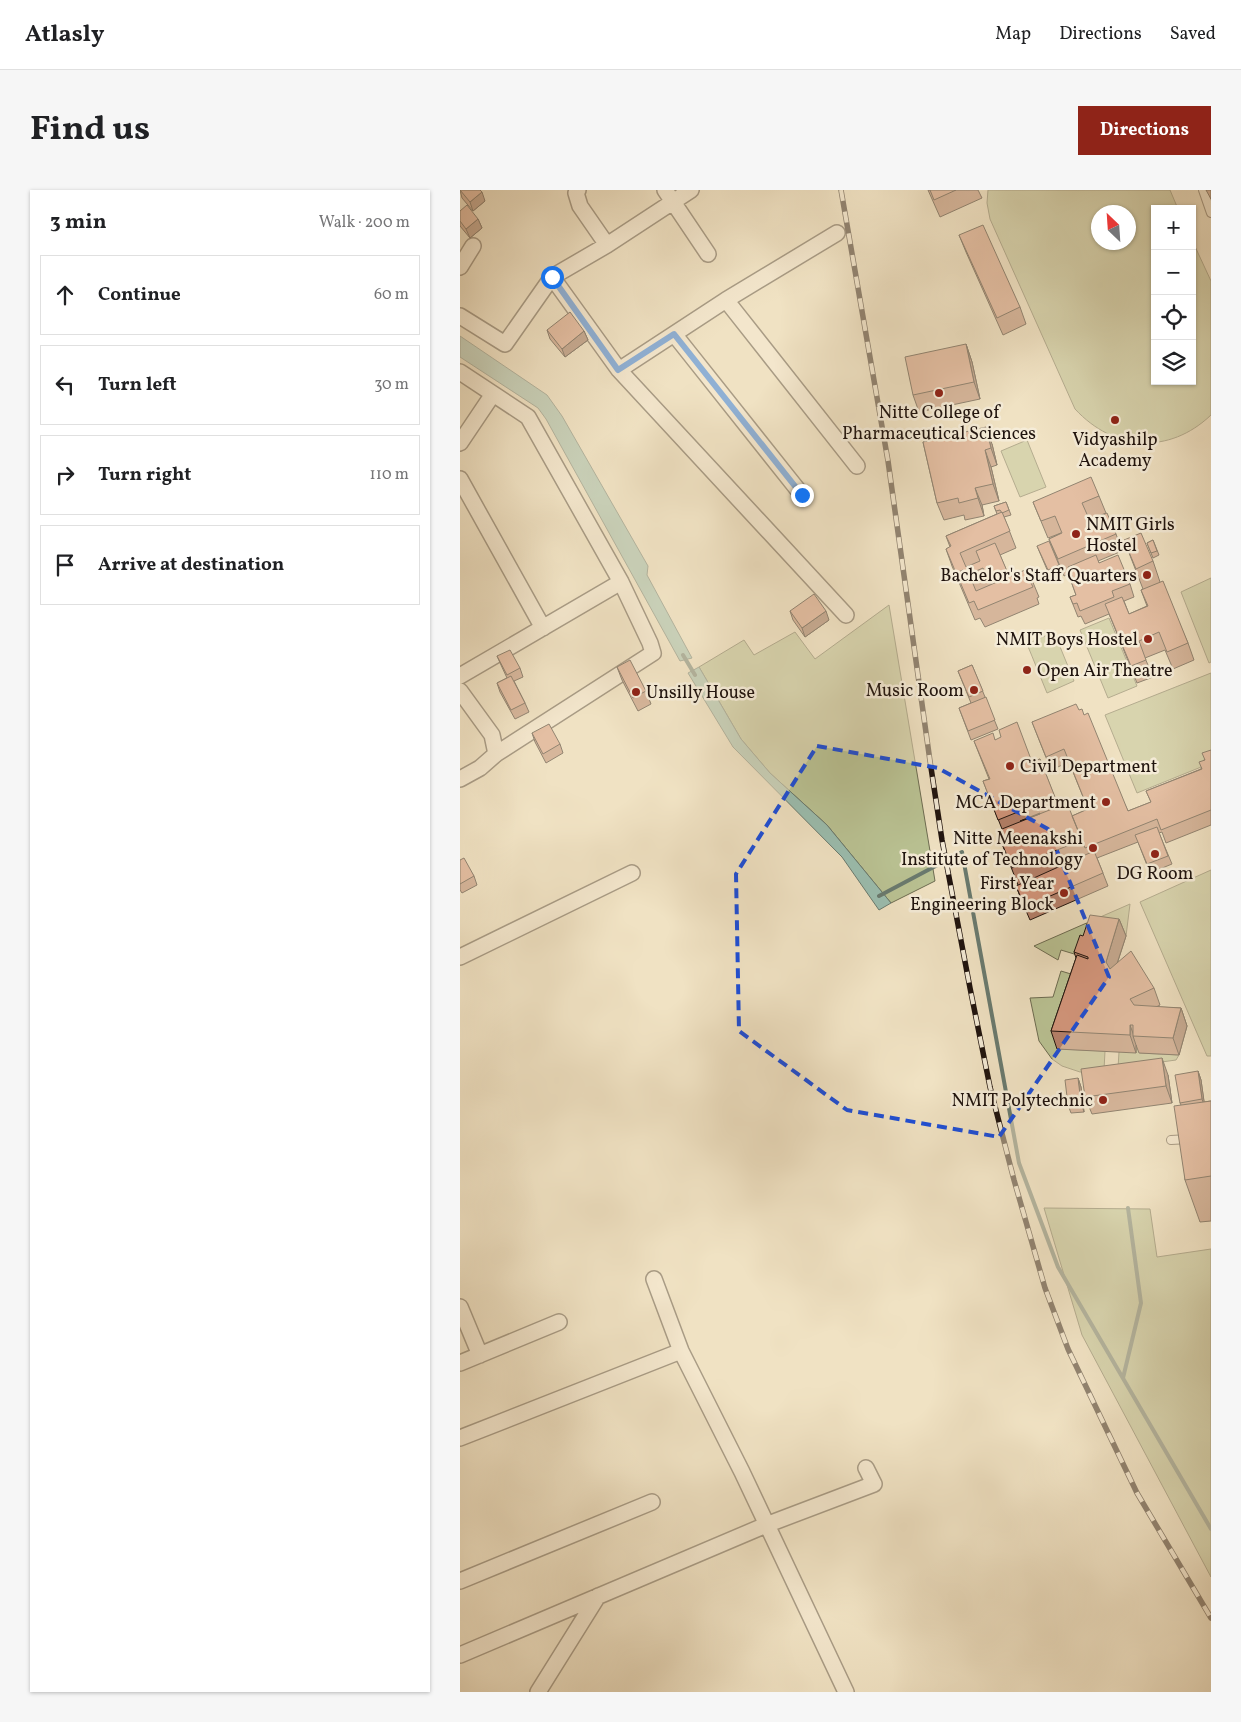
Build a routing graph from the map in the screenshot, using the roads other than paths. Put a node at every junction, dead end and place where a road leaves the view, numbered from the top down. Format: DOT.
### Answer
graph roads {
  1 [pos="578,190"];
  2 [pos="691,190"];
  3 [pos="1203,190"];
  4 [pos="669,196"];
  5 [pos="1211,213"];
  6 [pos="837,232"];
  7 [pos="607,245"];
  8 [pos="473,246"];
  9 [pos="708,254"];
  10 [pos="460,267"];
  11 [pos="552,277"];
  12 [pos="726,300"];
  13 [pos="460,316"];
  14 [pos="674,334"];
  15 [pos="618,370"];
  16 [pos="460,372"];
  17 [pos="493,394"];
  18 [pos="460,443"];
  19 [pos="857,466"];
  20 [pos="460,479"];
  21 [pos="802,495"];
  22 [pos="621,582"];
  23 [pos="846,615"];
  24 [pos="543,628"];
  25 [pos="460,676"];
  26 [pos="460,691"];
  27 [pos="496,754"];
  28 [pos="460,779"];
  29 [pos="632,873"];
  30 [pos="460,957"];
  31 [pos="1201,1138"];
  32 [pos="1171,1140"];
  33 [pos="654,1279"];
  34 [pos="460,1307"];
  35 [pos="559,1322"];
  36 [pos="681,1351"];
  37 [pos="480,1354"];
  38 [pos="460,1363"];
  39 [pos="460,1438"];
  40 [pos="866,1468"];
  41 [pos="652,1502"];
  42 [pos="766,1525"];
  43 [pos="460,1581"];
  44 [pos="598,1596"];
  45 [pos="465,1652"];
  46 [pos="460,1666"];
  47 [pos="538,1692"];
  48 [pos="846,1692"];
  1 -- 7 [label="street"];
  2 -- 4 [label="street"];
  3 -- 5 [label="lane"];
  4 -- 7 [label="street"];
  4 -- 9 [label="street"];
  6 -- 12 [label="street"];
  7 -- 11 [label="street"];
  8 -- 10 [label="street"];
  11 -- 13 [label="street"];
  11 -- 15 [label="street"];
  12 -- 14 [label="street"];
  12 -- 19 [label="street"];
  14 -- 15 [label="street"];
  14 -- 21 [label="street"];
  15 -- 23 [label="street"];
  16 -- 17 [label="street"];
  17 -- 18 [label="street"];
  17 -- 22 [label="street"];
  20 -- 24 [label="street"];
  22 -- 24 [label="street"];
  22 -- 27 [label="street"];
  24 -- 25 [label="street"];
  26 -- 27 [label="street"];
  27 -- 28 [label="street"];
  29 -- 30 [label="street"];
  31 -- 32 [label="lane"];
  33 -- 36 [label="street"];
  34 -- 37 [label="street"];
  35 -- 37 [label="street"];
  36 -- 39 [label="street"];
  36 -- 42 [label="street"];
  37 -- 38 [label="street"];
  40 -- 42 [label="street"];
  41 -- 43 [label="street"];
  42 -- 44 [label="street"];
  42 -- 48 [label="street"];
  44 -- 45 [label="street"];
  44 -- 47 [label="street"];
  45 -- 46 [label="street"];
}
